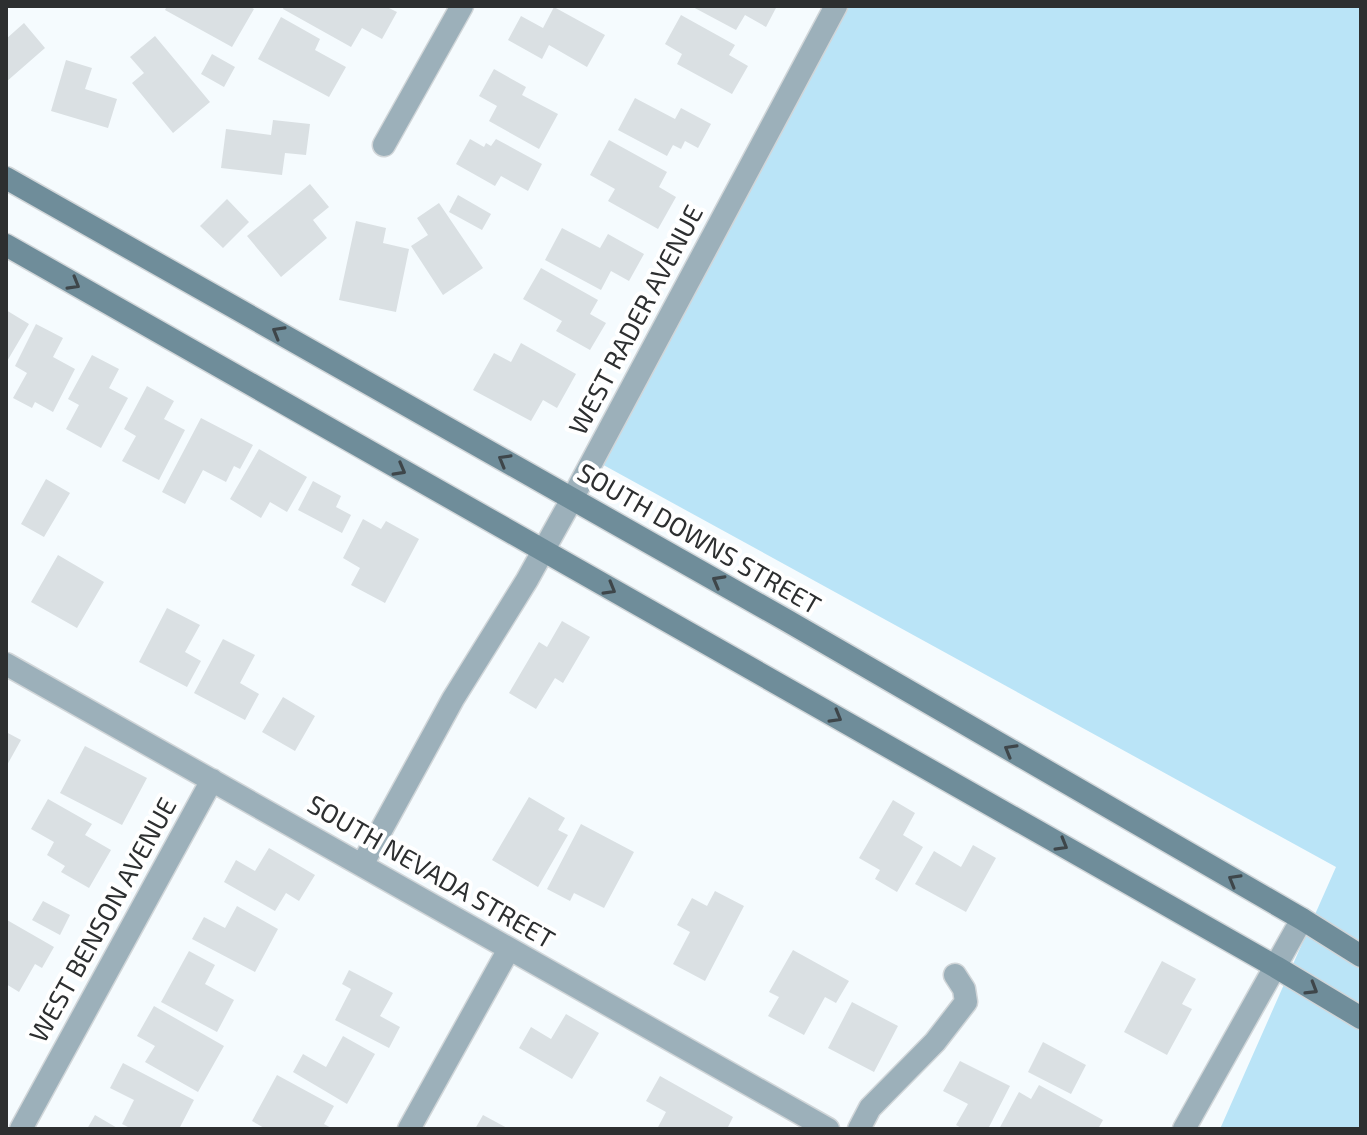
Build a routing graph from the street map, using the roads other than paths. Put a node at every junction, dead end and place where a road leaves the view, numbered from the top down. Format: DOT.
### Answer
graph roads {
  1 [pos="462,6"];
  2 [pos="836,6"];
  3 [pos="384,145"];
  4 [pos="6,178"];
  5 [pos="6,245"];
  6 [pos="572,499"];
  7 [pos="542,550"];
  8 [pos="6,664"];
  9 [pos="212,780"];
  10 [pos="362,865"];
  11 [pos="1302,919"];
  12 [pos="509,949"];
  13 [pos="1361,956"];
  14 [pos="1276,967"];
  15 [pos="955,975"];
  16 [pos="1361,1018"];
  17 [pos="800,1122"];
  18 [pos="21,1129"];
  19 [pos="409,1129"];
  20 [pos="828,1129"];
  21 [pos="859,1129"];
  22 [pos="1184,1129"];
  1 -- 3 [label="street"];
  2 -- 6 [label="street, WEST RADER AVENUE"];
  6 -- 4 [label="main road, SOUTH DOWNS STREET, one-way"];
  5 -- 7 [label="main road, one-way"];
  6 -- 7 [label="street, WEST RADER AVENUE"];
  11 -- 6 [label="main road, SOUTH DOWNS STREET, one-way"];
  7 -- 10 [label="street, WEST RADER AVENUE"];
  7 -- 14 [label="main road, one-way"];
  8 -- 9 [label="street, SOUTH NEVADA STREET"];
  9 -- 10 [label="street, SOUTH NEVADA STREET"];
  9 -- 18 [label="street, WEST BENSON AVENUE"];
  10 -- 12 [label="street, SOUTH NEVADA STREET"];
  11 -- 13 [label="main road, SOUTH DOWNS STREET"];
  11 -- 14 [label="street"];
  12 -- 17 [label="street, SOUTH NEVADA STREET"];
  12 -- 19 [label="street"];
  14 -- 16 [label="main road, one-way"];
  14 -- 22 [label="street"];
  15 -- 21 [label="street"];
  17 -- 20 [label="street, SOUTH NEVADA STREET"];
}
